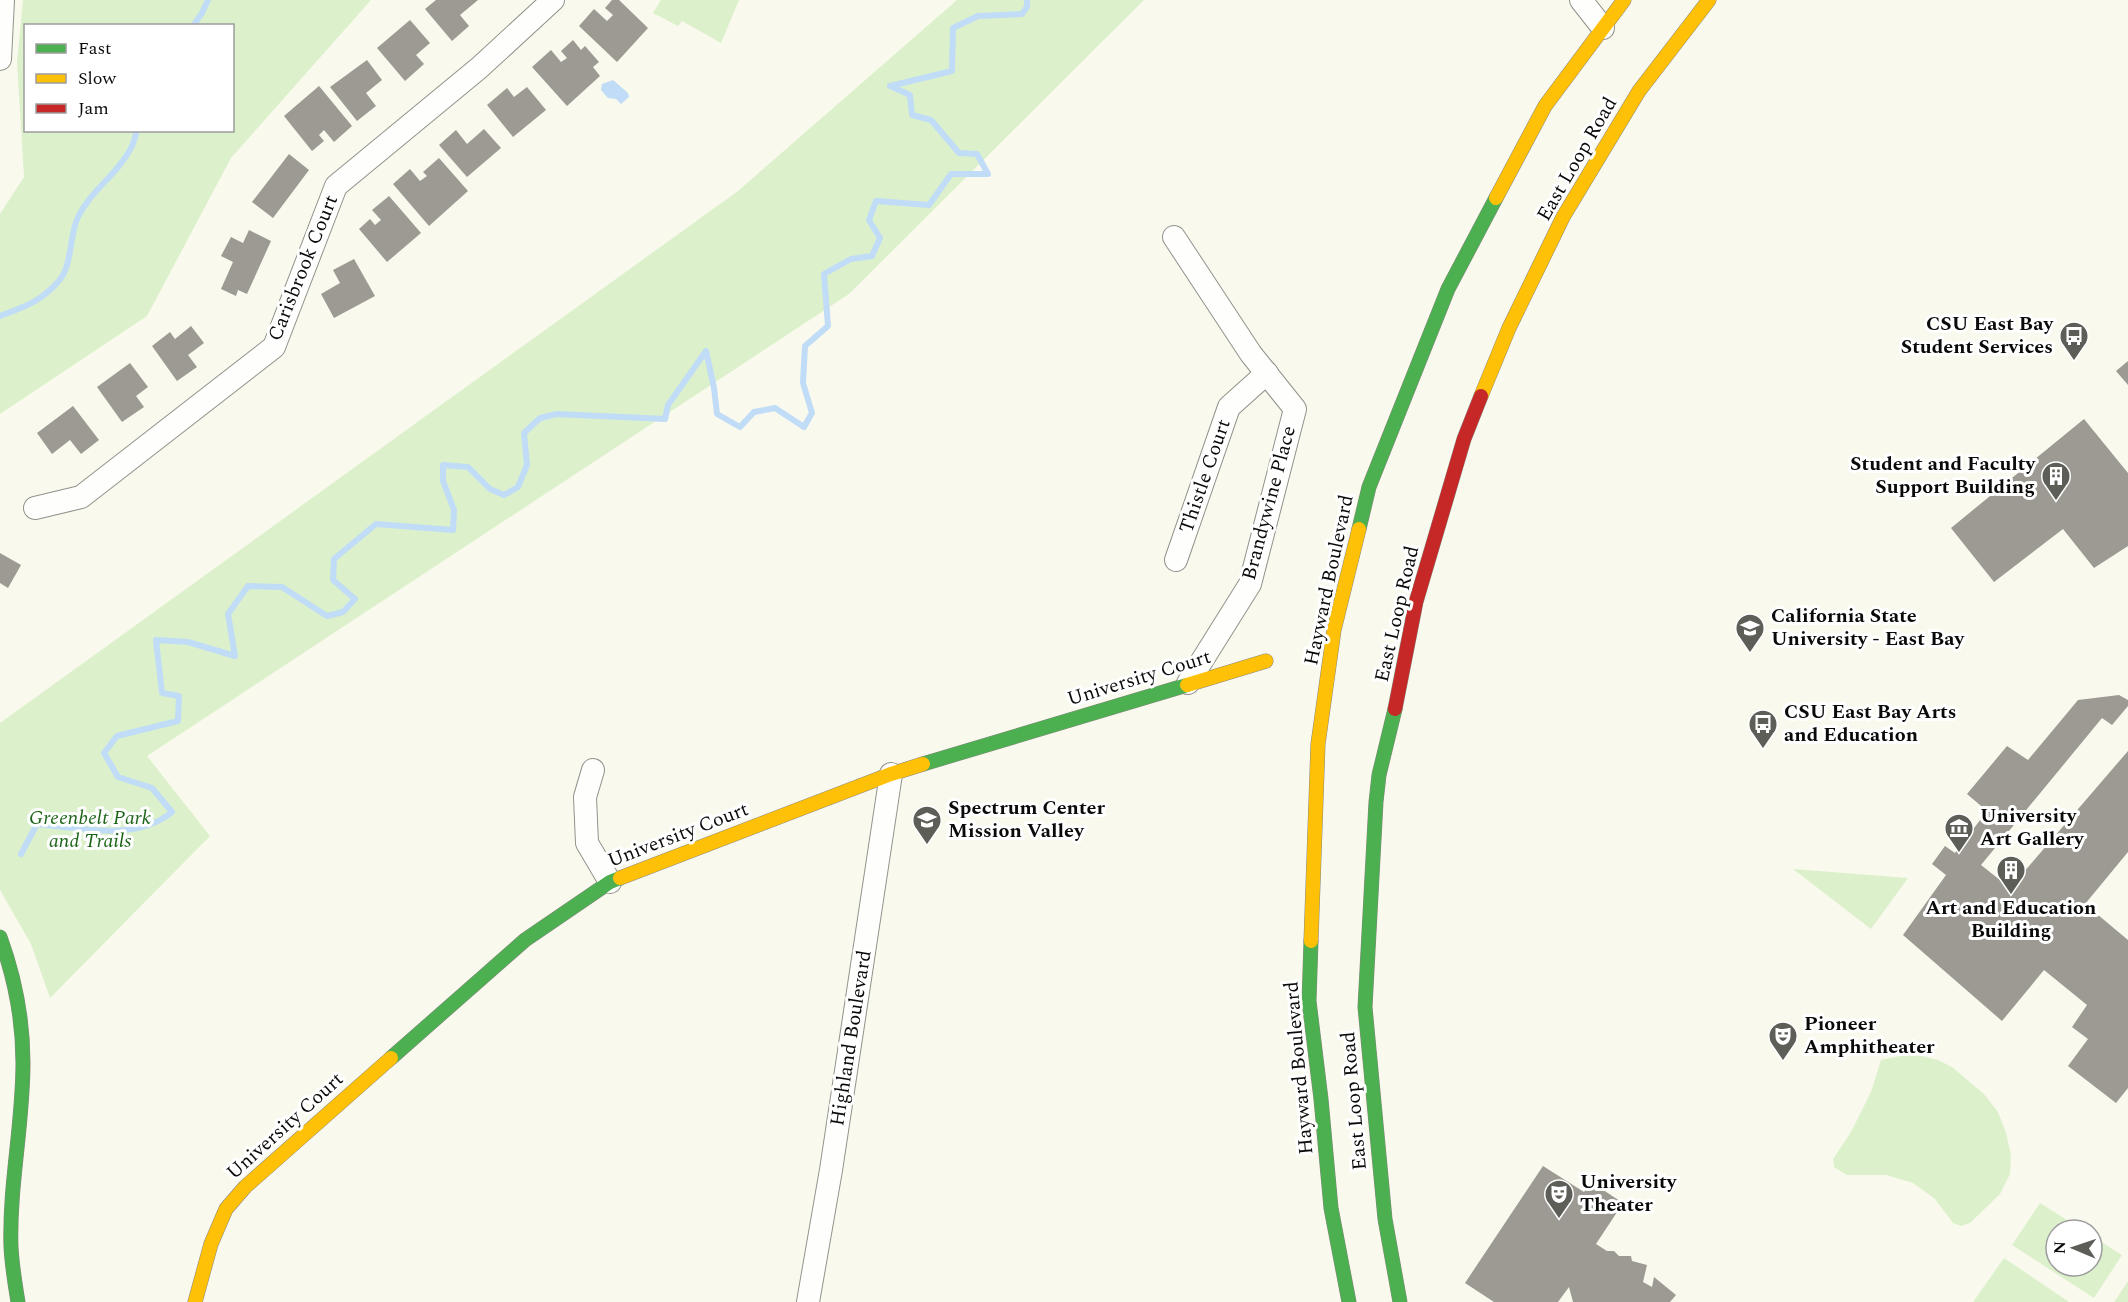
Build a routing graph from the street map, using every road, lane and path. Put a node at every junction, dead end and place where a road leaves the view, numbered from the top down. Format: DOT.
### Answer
graph roads {
  1 [pos="3,0"];
  2 [pos="553,0"];
  3 [pos="1581,0"];
  4 [pos="1624,0"];
  5 [pos="1709,0"];
  6 [pos="1603,28"];
  7 [pos="0,59"];
  8 [pos="1174,237"];
  9 [pos="1267,373"];
  10 [pos="36,508"];
  11 [pos="1176,561"];
  12 [pos="1266,661"];
  13 [pos="1188,683"];
  14 [pos="593,770"];
  15 [pos="891,774"];
  16 [pos="610,882"];
  17 [pos="0,937"];
  18 [pos="18,1302"];
  19 [pos="195,1302"];
  20 [pos="808,1302"];
  21 [pos="1350,1302"];
  22 [pos="1400,1302"];
  1 -- 7 [label="street"];
  2 -- 10 [label="street, Carisbrook Court"];
  3 -- 6 [label="street"];
  4 -- 6 [label="street, Hayward Boulevard"];
  5 -- 22 [label="street, East Loop Road"];
  6 -- 21 [label="street, Hayward Boulevard"];
  8 -- 9 [label="street, Brandywine Place"];
  9 -- 11 [label="street, Thistle Court"];
  9 -- 13 [label="street, Brandywine Place"];
  12 -- 13 [label="street, University Court"];
  13 -- 15 [label="street, University Court"];
  14 -- 16 [label="street"];
  15 -- 16 [label="street, University Court"];
  15 -- 20 [label="street, Highland Boulevard"];
  16 -- 19 [label="street, University Court"];
  17 -- 18 [label="street"];
}
